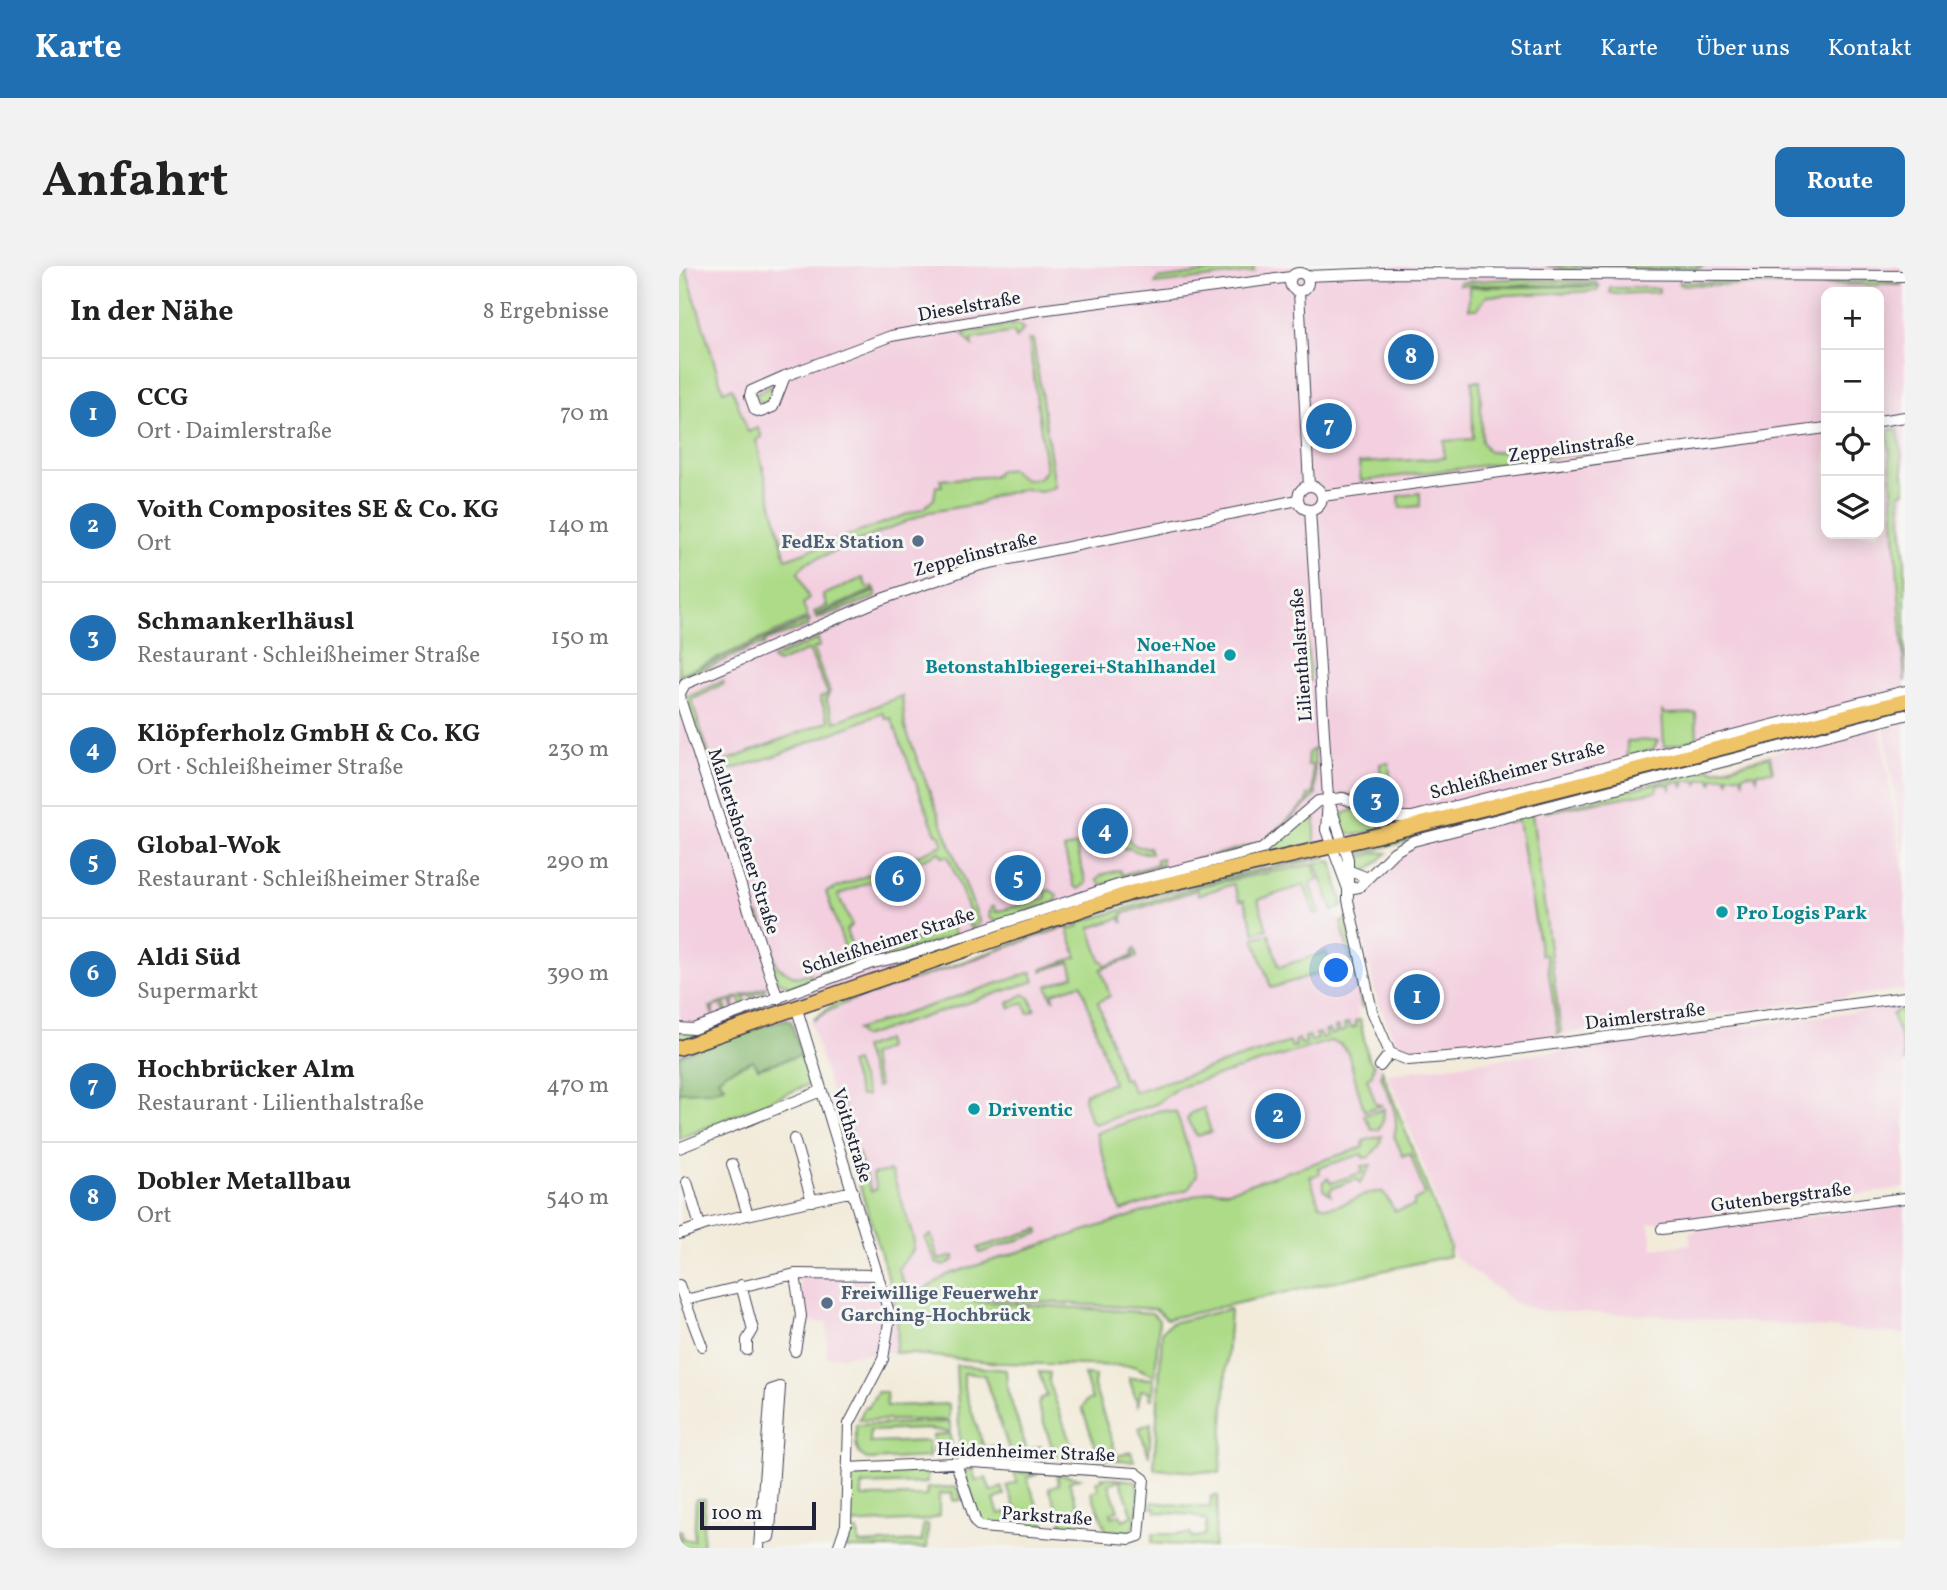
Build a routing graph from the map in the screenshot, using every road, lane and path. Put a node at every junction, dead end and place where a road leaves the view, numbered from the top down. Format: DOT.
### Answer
graph roads {
  1 [pos="1306,276"];
  2 [pos="1905,276"];
  3 [pos="1290,277"];
  4 [pos="1299,291"];
  5 [pos="785,376"];
  6 [pos="1905,418"];
  7 [pos="1884,420"];
  8 [pos="1821,429"];
  9 [pos="1309,486"];
  10 [pos="1322,496"];
  11 [pos="1298,500"];
  12 [pos="1310,510"];
  13 [pos="1905,691"];
  14 [pos="680,693"];
  15 [pos="1905,701"];
  16 [pos="1905,715"];
  17 [pos="1328,798"];
  18 [pos="1337,845"];
  19 [pos="1350,871"];
  20 [pos="1369,877"];
  21 [pos="1348,889"];
  22 [pos="1905,998"];
  23 [pos="778,999"];
  24 [pos="796,1006"];
  25 [pos="679,1028"];
  26 [pos="679,1048"];
  27 [pos="1390,1053"];
  28 [pos="1380,1066"];
  29 [pos="821,1091"];
  30 [pos="794,1139"];
  31 [pos="679,1148"];
  32 [pos="733,1164"];
  33 [pos="687,1182"];
  34 [pos="853,1191"];
  35 [pos="1905,1198"];
  36 [pos="812,1201"];
  37 [pos="748,1215"];
  38 [pos="700,1226"];
  39 [pos="1662,1229"];
  40 [pos="679,1234"];
  41 [pos="795,1274"];
  42 [pos="878,1275"];
  43 [pos="679,1285"];
  44 [pos="741,1285"];
  45 [pos="685,1300"];
  46 [pos="702,1346"];
  47 [pos="747,1350"];
  48 [pos="796,1351"];
  49 [pos="956,1463"];
  50 [pos="847,1468"];
  51 [pos="1139,1536"];
  52 [pos="759,1543"];
  53 [pos="838,1548"];
  1 -- 2 [label="street"];
  1 -- 3 [label="street"];
  1 -- 4 [label="street"];
  3 -- 4 [label="street"];
  3 -- 5 [label="street, Dieselstraße"];
  4 -- 9 [label="street"];
  6 -- 7 [label="street"];
  8 -- 10 [label="street, Zeppelinstraße"];
  9 -- 10 [label="street"];
  9 -- 11 [label="street"];
  10 -- 12 [label="street"];
  11 -- 12 [label="street"];
  11 -- 14 [label="street, Zeppelinstraße"];
  12 -- 17 [label="street, Lilienthalstraße"];
  13 -- 17 [label="street, Schleißheimer Straße"];
  14 -- 23 [label="street, Mallertshofener Straße"];
  15 -- 18 [label="main road, Schleißheimer Straße"];
  16 -- 20 [label="street"];
  17 -- 18 [label="street, Lilienthalstraße"];
  17 -- 23 [label="street, Schleißheimer Straße"];
  18 -- 19 [label="street"];
  18 -- 21 [label="street"];
  18 -- 24 [label="main road, Schleißheimer Straße"];
  19 -- 20 [label="street"];
  19 -- 21 [label="street"];
  20 -- 21 [label="street"];
  21 -- 27 [label="street"];
  22 -- 27 [label="street, Daimlerstraße"];
  23 -- 25 [label="street, Schleißheimer Straße"];
  24 -- 26 [label="main road, Schleißheimer Straße"];
  24 -- 29 [label="street, Voithstraße"];
  27 -- 28 [label="street"];
  29 -- 31 [label="street"];
  29 -- 34 [label="street, Voithstraße"];
  30 -- 36 [label="street"];
  32 -- 37 [label="street"];
  33 -- 38 [label="street"];
  34 -- 36 [label="street"];
  34 -- 42 [label="street, Voithstraße"];
  35 -- 39 [label="street, Gutenbergstraße"];
  36 -- 37 [label="street"];
  37 -- 38 [label="street"];
  38 -- 40 [label="street"];
  41 -- 42 [label="street"];
  41 -- 44 [label="street"];
  41 -- 48 [label="street"];
  42 -- 50 [label="street, Voithstraße"];
  43 -- 45 [label="street"];
  44 -- 45 [label="street"];
  44 -- 47 [label="street"];
  45 -- 46 [label="street"];
  49 -- 50 [label="street, Heidenheimer Straße"];
  49 -- 51 [label="street, Parkstraße"];
  49 -- 51 [label="street, Heidenheimer Straße"];
  50 -- 53 [label="street, Voithstraße"];
  52 -- 52 [label="street"];
}
